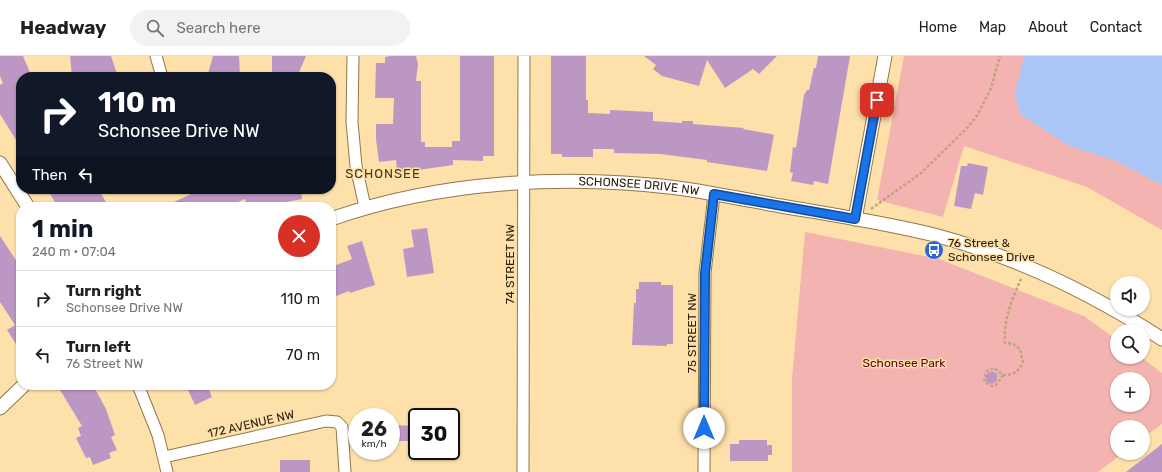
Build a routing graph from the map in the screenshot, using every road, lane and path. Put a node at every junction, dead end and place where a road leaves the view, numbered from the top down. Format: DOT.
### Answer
graph roads {
  1 [pos="156,56"];
  2 [pos="352,56"];
  3 [pos="524,56"];
  4 [pos="885,56"];
  5 [pos="1000,56"];
  6 [pos="161,72"];
  7 [pos="0,163"];
  8 [pos="523,184"];
  9 [pos="16,188"];
  10 [pos="714,194"];
  11 [pos="365,207"];
  12 [pos="336,217"];
  13 [pos="855,219"];
  14 [pos="1020,279"];
  15 [pos="1162,339"];
  16 [pos="1003,375"];
  17 [pos="19,390"];
  18 [pos="140,390"];
  19 [pos="0,408"];
  20 [pos="164,457"];
  21 [pos="166,472"];
  22 [pos="344,472"];
  23 [pos="523,472"];
  24 [pos="704,472"];
  1 -- 6 [label="street"];
  2 -- 11 [label="street"];
  3 -- 8 [label="street, 74 STREET NW"];
  4 -- 13 [label="street"];
  5 -- 13 [label="path"];
  7 -- 9 [label="street"];
  8 -- 10 [label="street, SCHONSEE DRIVE NW"];
  8 -- 11 [label="street, SCHONSEE DRIVE NW"];
  8 -- 23 [label="street, 74 STREET NW"];
  10 -- 13 [label="street, SCHONSEE DRIVE NW"];
  10 -- 24 [label="street, 75 STREET NW"];
  11 -- 12 [label="street, SCHONSEE DRIVE NW"];
  13 -- 15 [label="street, SCHONSEE DRIVE NW"];
  14 -- 16 [label="path"];
  16 -- 16 [label="path"];
  17 -- 19 [label="street"];
  18 -- 20 [label="street"];
  20 -- 21 [label="street"];
  20 -- 22 [label="street, 172 AVENUE NW"];
}
